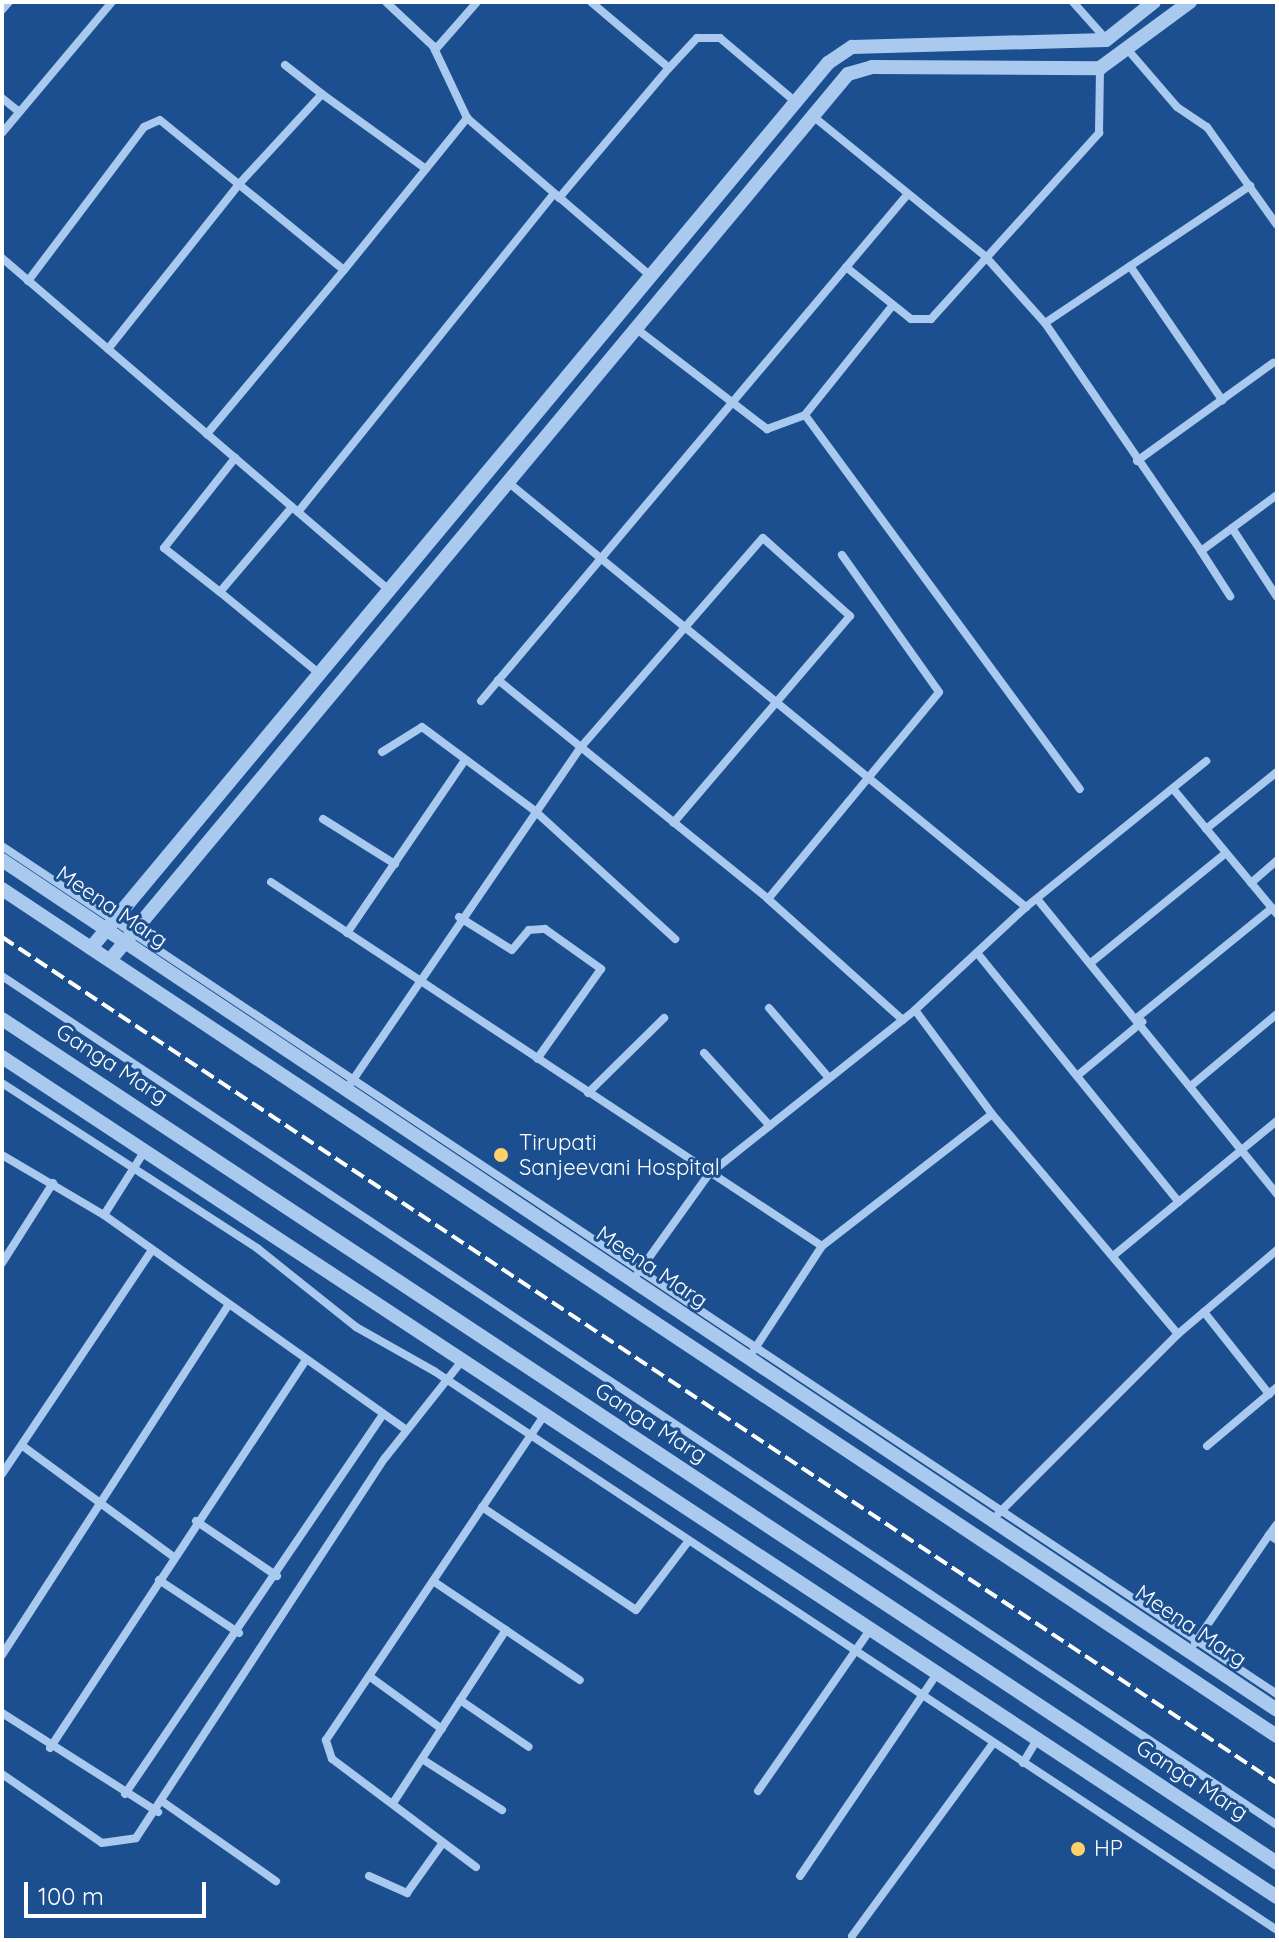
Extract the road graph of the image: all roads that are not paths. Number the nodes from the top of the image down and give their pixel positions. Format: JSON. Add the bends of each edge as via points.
{"nodes":[{"id":1,"x":9,"y":2,"type":"edge"},
{"id":2,"x":112,"y":2,"type":"edge"},
{"id":3,"x":386,"y":2,"type":"edge"},
{"id":4,"x":477,"y":2,"type":"edge"},
{"id":5,"x":591,"y":2,"type":"edge"},
{"id":6,"x":1073,"y":2,"type":"edge"},
{"id":7,"x":1154,"y":2,"type":"edge"},
{"id":8,"x":1190,"y":2,"type":"edge"},
{"id":9,"x":2,"y":10,"type":"edge"},
{"id":10,"x":1106,"y":40,"type":"junction"},
{"id":11,"x":435,"y":50,"type":"junction"},
{"id":12,"x":1128,"y":50,"type":"junction"},
{"id":13,"x":285,"y":65,"type":"dead end"},
{"id":14,"x":669,"y":68,"type":"junction"},
{"id":15,"x":1100,"y":68,"type":"junction"},
{"id":16,"x":322,"y":94,"type":"junction"},
{"id":17,"x":2,"y":98,"type":"edge"},
{"id":18,"x":798,"y":104,"type":"junction"},
{"id":19,"x":19,"y":112,"type":"junction"},
{"id":20,"x":814,"y":117,"type":"junction"},
{"id":21,"x":467,"y":118,"type":"junction"},
{"id":22,"x":2,"y":133,"type":"edge"},
{"id":23,"x":426,"y":169,"type":"junction"},
{"id":24,"x":240,"y":183,"type":"junction"},
{"id":25,"x":1250,"y":186,"type":"junction"},
{"id":26,"x":907,"y":195,"type":"junction"},
{"id":27,"x":556,"y":196,"type":"junction"},
{"id":28,"x":1274,"y":214,"type":"edge"},
{"id":29,"x":1277,"y":225,"type":"edge"},
{"id":30,"x":985,"y":256,"type":"junction"},
{"id":31,"x":2,"y":258,"type":"edge"},
{"id":32,"x":1130,"y":266,"type":"junction"},
{"id":33,"x":846,"y":267,"type":"junction"},
{"id":34,"x":344,"y":270,"type":"junction"},
{"id":35,"x":652,"y":277,"type":"junction"},
{"id":36,"x":28,"y":281,"type":"junction"},
{"id":37,"x":893,"y":305,"type":"junction"},
{"id":38,"x":1045,"y":323,"type":"junction"},
{"id":39,"x":638,"y":330,"type":"junction"},
{"id":40,"x":108,"y":349,"type":"junction"},
{"id":41,"x":1276,"y":364,"type":"edge"},
{"id":42,"x":1222,"y":400,"type":"junction"},
{"id":43,"x":730,"y":404,"type":"junction"},
{"id":44,"x":805,"y":415,"type":"junction"},
{"id":45,"x":207,"y":434,"type":"junction"},
{"id":46,"x":235,"y":458,"type":"junction"},
{"id":47,"x":1137,"y":461,"type":"junction"},
{"id":48,"x":509,"y":483,"type":"junction"},
{"id":49,"x":1277,"y":495,"type":"edge"},
{"id":50,"x":295,"y":510,"type":"junction"},
{"id":51,"x":1232,"y":528,"type":"junction"},
{"id":52,"x":1201,"y":551,"type":"junction"},
{"id":53,"x":842,"y":555,"type":"dead end"},
{"id":54,"x":601,"y":556,"type":"junction"},
{"id":55,"x":390,"y":591,"type":"junction"},
{"id":56,"x":220,"y":592,"type":"junction"},
{"id":57,"x":1230,"y":596,"type":"dead end"},
{"id":58,"x":1277,"y":597,"type":"edge"},
{"id":59,"x":685,"y":626,"type":"junction"},
{"id":60,"x":320,"y":674,"type":"junction"},
{"id":61,"x":498,"y":680,"type":"junction"},
{"id":62,"x":481,"y":701,"type":"dead end"},
{"id":63,"x":779,"y":706,"type":"junction"},
{"id":64,"x":581,"y":747,"type":"junction"},
{"id":65,"x":382,"y":752,"type":"dead end"},
{"id":66,"x":465,"y":760,"type":"junction"},
{"id":67,"x":1206,"y":761,"type":"dead end"},
{"id":68,"x":1277,"y":772,"type":"edge"},
{"id":69,"x":867,"y":779,"type":"junction"},
{"id":70,"x":1080,"y":789,"type":"dead end"},
{"id":71,"x":1174,"y":790,"type":"junction"},
{"id":72,"x":535,"y":811,"type":"junction"},
{"id":73,"x":323,"y":819,"type":"dead end"},
{"id":74,"x":673,"y":823,"type":"junction"},
{"id":75,"x":1206,"y":829,"type":"junction"},
{"id":76,"x":2,"y":846,"type":"edge"},
{"id":77,"x":1226,"y":853,"type":"junction"},
{"id":78,"x":2,"y":860,"type":"edge"},
{"id":79,"x":1277,"y":860,"type":"edge"},
{"id":80,"x":395,"y":864,"type":"junction"},
{"id":81,"x":271,"y":882,"type":"dead end"},
{"id":82,"x":1251,"y":883,"type":"junction"},
{"id":83,"x":2,"y":889,"type":"edge"},
{"id":84,"x":768,"y":899,"type":"junction"},
{"id":85,"x":1038,"y":900,"type":"junction"},
{"id":86,"x":1026,"y":907,"type":"junction"},
{"id":87,"x":1275,"y":911,"type":"edge"},
{"id":88,"x":459,"y":917,"type":"junction"},
{"id":89,"x":109,"y":924,"type":"junction"},
{"id":90,"x":347,"y":933,"type":"junction"},
{"id":91,"x":127,"y":936,"type":"junction"},
{"id":92,"x":675,"y":939,"type":"dead end"},
{"id":93,"x":91,"y":948,"type":"junction"},
{"id":94,"x":978,"y":954,"type":"junction"},
{"id":95,"x":110,"y":960,"type":"junction"},
{"id":96,"x":1093,"y":961,"type":"junction"},
{"id":97,"x":2,"y":976,"type":"edge"},
{"id":98,"x":416,"y":978,"type":"junction"},
{"id":99,"x":769,"y":1008,"type":"dead end"},
{"id":100,"x":915,"y":1010,"type":"junction"},
{"id":101,"x":1277,"y":1014,"type":"edge"},
{"id":102,"x":664,"y":1018,"type":"dead end"},
{"id":103,"x":2,"y":1019,"type":"edge"},
{"id":104,"x":903,"y":1020,"type":"junction"},
{"id":105,"x":1140,"y":1020,"type":"junction"},
{"id":106,"x":704,"y":1053,"type":"dead end"},
{"id":107,"x":2,"y":1057,"type":"edge"},
{"id":108,"x":537,"y":1059,"type":"junction"},
{"id":109,"x":1077,"y":1076,"type":"junction"},
{"id":110,"x":829,"y":1078,"type":"junction"},
{"id":111,"x":2,"y":1083,"type":"edge"},
{"id":112,"x":349,"y":1084,"type":"junction"},
{"id":113,"x":1192,"y":1085,"type":"junction"},
{"id":114,"x":588,"y":1093,"type":"junction"},
{"id":115,"x":333,"y":1109,"type":"junction"},
{"id":116,"x":992,"y":1114,"type":"junction"},
{"id":117,"x":1277,"y":1121,"type":"edge"},
{"id":118,"x":770,"y":1126,"type":"junction"},
{"id":119,"x":1243,"y":1150,"type":"junction"},
{"id":120,"x":144,"y":1152,"type":"junction"},
{"id":121,"x":2,"y":1155,"type":"edge"},
{"id":122,"x":132,"y":1170,"type":"junction"},
{"id":123,"x":709,"y":1174,"type":"junction"},
{"id":124,"x":53,"y":1183,"type":"junction"},
{"id":125,"x":1277,"y":1194,"type":"edge"},
{"id":126,"x":1179,"y":1202,"type":"junction"},
{"id":127,"x":104,"y":1215,"type":"junction"},
{"id":128,"x":822,"y":1246,"type":"junction"},
{"id":129,"x":1277,"y":1250,"type":"edge"},
{"id":130,"x":150,"y":1253,"type":"junction"},
{"id":131,"x":1113,"y":1256,"type":"junction"},
{"id":132,"x":2,"y":1263,"type":"edge"},
{"id":133,"x":636,"y":1275,"type":"junction"},
{"id":134,"x":618,"y":1302,"type":"junction"},
{"id":135,"x":227,"y":1307,"type":"junction"},
{"id":136,"x":1204,"y":1312,"type":"junction"},
{"id":137,"x":1178,"y":1334,"type":"junction"},
{"id":138,"x":752,"y":1353,"type":"junction"},
{"id":139,"x":305,"y":1362,"type":"junction"},
{"id":140,"x":461,"y":1362,"type":"junction"},
{"id":141,"x":445,"y":1380,"type":"junction"},
{"id":142,"x":736,"y":1380,"type":"junction"},
{"id":143,"x":1277,"y":1387,"type":"edge"},
{"id":144,"x":1269,"y":1394,"type":"junction"},
{"id":145,"x":383,"y":1415,"type":"junction"},
{"id":146,"x":543,"y":1417,"type":"junction"},
{"id":147,"x":405,"y":1429,"type":"junction"},
{"id":148,"x":531,"y":1435,"type":"junction"},
{"id":149,"x":1207,"y":1446,"type":"dead end"},
{"id":150,"x":24,"y":1447,"type":"junction"},
{"id":151,"x":2,"y":1474,"type":"edge"},
{"id":152,"x":100,"y":1502,"type":"junction"},
{"id":153,"x":482,"y":1507,"type":"junction"},
{"id":154,"x":997,"y":1515,"type":"junction"},
{"id":155,"x":196,"y":1521,"type":"junction"},
{"id":156,"x":1277,"y":1524,"type":"edge"},
{"id":157,"x":1273,"y":1538,"type":"edge"},
{"id":158,"x":687,"y":1543,"type":"junction"},
{"id":159,"x":174,"y":1557,"type":"junction"},
{"id":160,"x":277,"y":1576,"type":"junction"},
{"id":161,"x":159,"y":1580,"type":"junction"},
{"id":162,"x":433,"y":1581,"type":"junction"},
{"id":163,"x":506,"y":1630,"type":"junction"},
{"id":164,"x":869,"y":1631,"type":"junction"},
{"id":165,"x":239,"y":1633,"type":"junction"},
{"id":166,"x":1193,"y":1645,"type":"junction"},
{"id":167,"x":854,"y":1653,"type":"junction"},
{"id":168,"x":2,"y":1655,"type":"edge"},
{"id":169,"x":936,"y":1675,"type":"junction"},
{"id":170,"x":369,"y":1676,"type":"junction"},
{"id":171,"x":580,"y":1680,"type":"dead end"},
{"id":172,"x":1277,"y":1694,"type":"edge"},
{"id":173,"x":922,"y":1696,"type":"junction"},
{"id":174,"x":460,"y":1700,"type":"junction"},
{"id":175,"x":1277,"y":1710,"type":"edge"},
{"id":176,"x":2,"y":1713,"type":"edge"},
{"id":177,"x":442,"y":1729,"type":"junction"},
{"id":178,"x":1277,"y":1736,"type":"edge"},
{"id":179,"x":1037,"y":1740,"type":"junction"},
{"id":180,"x":993,"y":1743,"type":"junction"},
{"id":181,"x":529,"y":1747,"type":"dead end"},
{"id":182,"x":50,"y":1748,"type":"junction"},
{"id":183,"x":422,"y":1759,"type":"junction"},
{"id":184,"x":1023,"y":1763,"type":"junction"},
{"id":185,"x":2,"y":1774,"type":"edge"},
{"id":186,"x":758,"y":1791,"type":"dead end"},
{"id":187,"x":125,"y":1794,"type":"junction"},
{"id":188,"x":395,"y":1800,"type":"junction"},
{"id":189,"x":163,"y":1802,"type":"junction"},
{"id":190,"x":502,"y":1810,"type":"dead end"},
{"id":191,"x":158,"y":1812,"type":"junction"},
{"id":192,"x":1277,"y":1825,"type":"edge"},
{"id":193,"x":442,"y":1844,"type":"junction"},
{"id":194,"x":1277,"y":1863,"type":"edge"},
{"id":195,"x":476,"y":1867,"type":"dead end"},
{"id":196,"x":369,"y":1876,"type":"dead end"},
{"id":197,"x":800,"y":1876,"type":"dead end"},
{"id":198,"x":276,"y":1881,"type":"dead end"},
{"id":199,"x":1277,"y":1897,"type":"edge"},
{"id":200,"x":1277,"y":1930,"type":"edge"},
{"id":201,"x":852,"y":1936,"type":"dead end"}],
"edges":[{"from":1,"to":9,"type":"street"},
{"from":2,"to":19,"type":"street"},
{"from":3,"to":11,"type":"street"},
{"from":4,"to":11,"type":"street"},
{"from":5,"to":14,"type":"street"},
{"from":6,"to":10,"type":"street"},
{"from":7,"to":10,"type":"street"},
{"from":8,"to":12,"type":"street"},
{"from":10,"to":18,"type":"street","via":[[852,47],[828,63]]},
{"from":11,"to":21,"type":"street"},
{"from":12,"to":15,"type":"street"},
{"from":12,"to":25,"type":"street","via":[[1177,107],[1207,127]]},
{"from":13,"to":16,"type":"street"},
{"from":14,"to":18,"type":"street","via":[[692,42],[712,34]]},
{"from":14,"to":27,"type":"street"},
{"from":15,"to":20,"type":"street","via":[[872,67],[848,74]]},
{"from":15,"to":30,"type":"street","via":[[1099,133]]},
{"from":16,"to":23,"type":"street"},
{"from":16,"to":24,"type":"street"},
{"from":17,"to":19,"type":"street"},
{"from":18,"to":20,"type":"street"},
{"from":18,"to":35,"type":"street"},
{"from":19,"to":22,"type":"street"},
{"from":20,"to":26,"type":"street"},
{"from":20,"to":39,"type":"street"},
{"from":21,"to":23,"type":"street"},
{"from":21,"to":27,"type":"street"},
{"from":23,"to":34,"type":"street"},
{"from":24,"to":34,"type":"street"},
{"from":24,"to":36,"type":"street","via":[[170,122],[151,122]]},
{"from":24,"to":40,"type":"street"},
{"from":25,"to":28,"type":"street"},
{"from":25,"to":32,"type":"street"},
{"from":26,"to":30,"type":"street"},
{"from":26,"to":33,"type":"street"},
{"from":27,"to":35,"type":"street"},
{"from":27,"to":50,"type":"street"},
{"from":28,"to":29,"type":"street"},
{"from":30,"to":37,"type":"street","via":[[931,319],[911,319]]},
{"from":30,"to":38,"type":"street"},
{"from":31,"to":36,"type":"street"},
{"from":32,"to":38,"type":"street"},
{"from":32,"to":42,"type":"street"},
{"from":33,"to":37,"type":"street"},
{"from":33,"to":43,"type":"street"},
{"from":34,"to":45,"type":"street"},
{"from":35,"to":55,"type":"street"},
{"from":36,"to":40,"type":"street"},
{"from":37,"to":44,"type":"street"},
{"from":38,"to":47,"type":"street"},
{"from":39,"to":43,"type":"street"},
{"from":39,"to":48,"type":"street"},
{"from":40,"to":45,"type":"street"},
{"from":41,"to":42,"type":"street"},
{"from":42,"to":47,"type":"street"},
{"from":43,"to":44,"type":"street","via":[[771,430]]},
{"from":43,"to":54,"type":"street"},
{"from":44,"to":70,"type":"street"},
{"from":45,"to":46,"type":"street"},
{"from":46,"to":50,"type":"street"},
{"from":46,"to":56,"type":"street","via":[[164,548]]},
{"from":47,"to":52,"type":"street"},
{"from":48,"to":54,"type":"street"},
{"from":48,"to":91,"type":"street"},
{"from":49,"to":51,"type":"street"},
{"from":50,"to":55,"type":"street"},
{"from":50,"to":56,"type":"street"},
{"from":51,"to":52,"type":"street"},
{"from":51,"to":58,"type":"street"},
{"from":52,"to":57,"type":"street"},
{"from":53,"to":69,"type":"street","via":[[939,692]]},
{"from":54,"to":59,"type":"street"},
{"from":54,"to":61,"type":"street"},
{"from":55,"to":60,"type":"street"},
{"from":56,"to":60,"type":"street"},
{"from":59,"to":63,"type":"street"},
{"from":59,"to":63,"type":"street","via":[[756,541],[769,540],[850,616]]},
{"from":59,"to":64,"type":"street"},
{"from":60,"to":89,"type":"street"},
{"from":61,"to":62,"type":"street"},
{"from":61,"to":64,"type":"street"},
{"from":63,"to":69,"type":"street"},
{"from":63,"to":74,"type":"street"},
{"from":64,"to":72,"type":"street"},
{"from":64,"to":74,"type":"street"},
{"from":65,"to":66,"type":"street","via":[[415,725]]},
{"from":66,"to":72,"type":"street"},
{"from":66,"to":80,"type":"street"},
{"from":67,"to":71,"type":"street"},
{"from":68,"to":75,"type":"street"},
{"from":69,"to":84,"type":"street"},
{"from":69,"to":86,"type":"street"},
{"from":71,"to":75,"type":"street"},
{"from":71,"to":85,"type":"street"},
{"from":72,"to":88,"type":"street"},
{"from":72,"to":92,"type":"street"},
{"from":73,"to":80,"type":"street"},
{"from":74,"to":84,"type":"street"},
{"from":75,"to":77,"type":"street"},
{"from":76,"to":89,"type":"street"},
{"from":77,"to":82,"type":"street"},
{"from":77,"to":96,"type":"street"},
{"from":78,"to":89,"type":"street","name":"Meena Marg"},
{"from":79,"to":82,"type":"street"},
{"from":80,"to":90,"type":"street"},
{"from":81,"to":90,"type":"street"},
{"from":82,"to":87,"type":"street"},
{"from":83,"to":93,"type":"street","name":"Meena Marg"},
{"from":84,"to":104,"type":"street"},
{"from":85,"to":86,"type":"street"},
{"from":85,"to":96,"type":"street"},
{"from":86,"to":94,"type":"street"},
{"from":87,"to":105,"type":"street"},
{"from":88,"to":98,"type":"street"},
{"from":88,"to":108,"type":"street","via":[[512,950],[529,930],[545,929],[601,969]]},
{"from":89,"to":91,"type":"street","name":"Meena Marg"},
{"from":89,"to":93,"type":"street"},
{"from":90,"to":98,"type":"street"},
{"from":91,"to":95,"type":"street"},
{"from":91,"to":112,"type":"street","name":"Meena Marg"},
{"from":93,"to":95,"type":"street","name":"Meena Marg"},
{"from":94,"to":100,"type":"street"},
{"from":94,"to":109,"type":"street"},
{"from":95,"to":115,"type":"street","name":"Meena Marg"},
{"from":96,"to":105,"type":"street"},
{"from":97,"to":192,"type":"street"},
{"from":98,"to":108,"type":"street"},
{"from":98,"to":112,"type":"street"},
{"from":99,"to":110,"type":"street"},
{"from":100,"to":104,"type":"street"},
{"from":100,"to":116,"type":"street"},
{"from":101,"to":113,"type":"street"},
{"from":102,"to":114,"type":"street"},
{"from":103,"to":194,"type":"street","name":"Ganga Marg"},
{"from":104,"to":110,"type":"street"},
{"from":105,"to":109,"type":"street"},
{"from":105,"to":113,"type":"street"},
{"from":106,"to":118,"type":"street"},
{"from":107,"to":120,"type":"street"},
{"from":108,"to":114,"type":"street"},
{"from":109,"to":126,"type":"street"},
{"from":110,"to":118,"type":"street"},
{"from":111,"to":122,"type":"street"},
{"from":112,"to":115,"type":"street"},
{"from":112,"to":133,"type":"street","name":"Meena Marg"},
{"from":113,"to":119,"type":"street"},
{"from":114,"to":123,"type":"street"},
{"from":115,"to":134,"type":"street","name":"Meena Marg"},
{"from":116,"to":128,"type":"street"},
{"from":116,"to":131,"type":"street"},
{"from":117,"to":119,"type":"street"},
{"from":118,"to":123,"type":"street"},
{"from":119,"to":125,"type":"street"},
{"from":119,"to":126,"type":"street"},
{"from":120,"to":122,"type":"street"},
{"from":120,"to":140,"type":"street"},
{"from":121,"to":124,"type":"street"},
{"from":122,"to":127,"type":"street"},
{"from":122,"to":141,"type":"street"},
{"from":123,"to":128,"type":"street"},
{"from":123,"to":133,"type":"street"},
{"from":124,"to":127,"type":"street"},
{"from":124,"to":132,"type":"street"},
{"from":126,"to":131,"type":"street"},
{"from":127,"to":130,"type":"street"},
{"from":128,"to":138,"type":"street"},
{"from":129,"to":136,"type":"street"},
{"from":130,"to":135,"type":"street"},
{"from":130,"to":150,"type":"street"},
{"from":131,"to":137,"type":"street"},
{"from":133,"to":134,"type":"street"},
{"from":133,"to":138,"type":"street","name":"Meena Marg"},
{"from":134,"to":142,"type":"street","name":"Meena Marg"},
{"from":135,"to":139,"type":"street"},
{"from":135,"to":152,"type":"street"},
{"from":136,"to":137,"type":"street"},
{"from":136,"to":144,"type":"street"},
{"from":137,"to":154,"type":"street"},
{"from":138,"to":142,"type":"street"},
{"from":138,"to":154,"type":"street","name":"Meena Marg"},
{"from":139,"to":145,"type":"street"},
{"from":139,"to":155,"type":"street"},
{"from":140,"to":141,"type":"street"},
{"from":140,"to":146,"type":"street"},
{"from":141,"to":147,"type":"street"},
{"from":141,"to":148,"type":"street"},
{"from":142,"to":178,"type":"street","name":"Meena Marg"},
{"from":143,"to":144,"type":"street"},
{"from":144,"to":149,"type":"street"},
{"from":145,"to":147,"type":"street"},
{"from":145,"to":160,"type":"street"},
{"from":146,"to":148,"type":"street"},
{"from":146,"to":164,"type":"street"},
{"from":147,"to":189,"type":"street"},
{"from":148,"to":153,"type":"street"},
{"from":148,"to":158,"type":"street"},
{"from":150,"to":151,"type":"street"},
{"from":150,"to":152,"type":"street"},
{"from":152,"to":159,"type":"street"},
{"from":152,"to":168,"type":"street"},
{"from":153,"to":158,"type":"street","via":[[636,1610]]},
{"from":153,"to":162,"type":"street"},
{"from":154,"to":166,"type":"street","name":"Meena Marg"},
{"from":155,"to":159,"type":"street"},
{"from":155,"to":160,"type":"street"},
{"from":156,"to":157,"type":"street"},
{"from":157,"to":166,"type":"street"},
{"from":158,"to":167,"type":"street"},
{"from":159,"to":161,"type":"street"},
{"from":160,"to":165,"type":"street"},
{"from":161,"to":165,"type":"street"},
{"from":161,"to":182,"type":"street"},
{"from":162,"to":163,"type":"street"},
{"from":162,"to":170,"type":"street"},
{"from":163,"to":171,"type":"street"},
{"from":163,"to":174,"type":"street"},
{"from":164,"to":167,"type":"street"},
{"from":164,"to":169,"type":"street"},
{"from":165,"to":187,"type":"street"},
{"from":166,"to":172,"type":"street"},
{"from":166,"to":175,"type":"street","name":"Meena Marg"},
{"from":167,"to":173,"type":"street"},
{"from":167,"to":186,"type":"street"},
{"from":169,"to":173,"type":"street"},
{"from":169,"to":179,"type":"street"},
{"from":170,"to":177,"type":"street"},
{"from":170,"to":188,"type":"street","via":[[325,1747]]},
{"from":173,"to":180,"type":"street"},
{"from":173,"to":197,"type":"street"},
{"from":174,"to":177,"type":"street"},
{"from":174,"to":181,"type":"street"},
{"from":176,"to":182,"type":"street"},
{"from":177,"to":183,"type":"street"},
{"from":179,"to":184,"type":"street"},
{"from":179,"to":199,"type":"street"},
{"from":180,"to":184,"type":"street"},
{"from":180,"to":201,"type":"street"},
{"from":182,"to":187,"type":"street"},
{"from":183,"to":188,"type":"street"},
{"from":183,"to":190,"type":"street"},
{"from":184,"to":200,"type":"street"},
{"from":185,"to":191,"type":"street","via":[[102,1843],[136,1838]]},
{"from":187,"to":191,"type":"street"},
{"from":188,"to":193,"type":"street","via":[[394,1810]]},
{"from":189,"to":191,"type":"street"},
{"from":189,"to":198,"type":"street"},
{"from":193,"to":195,"type":"street"},
{"from":193,"to":196,"type":"street","via":[[407,1893]]}]}
